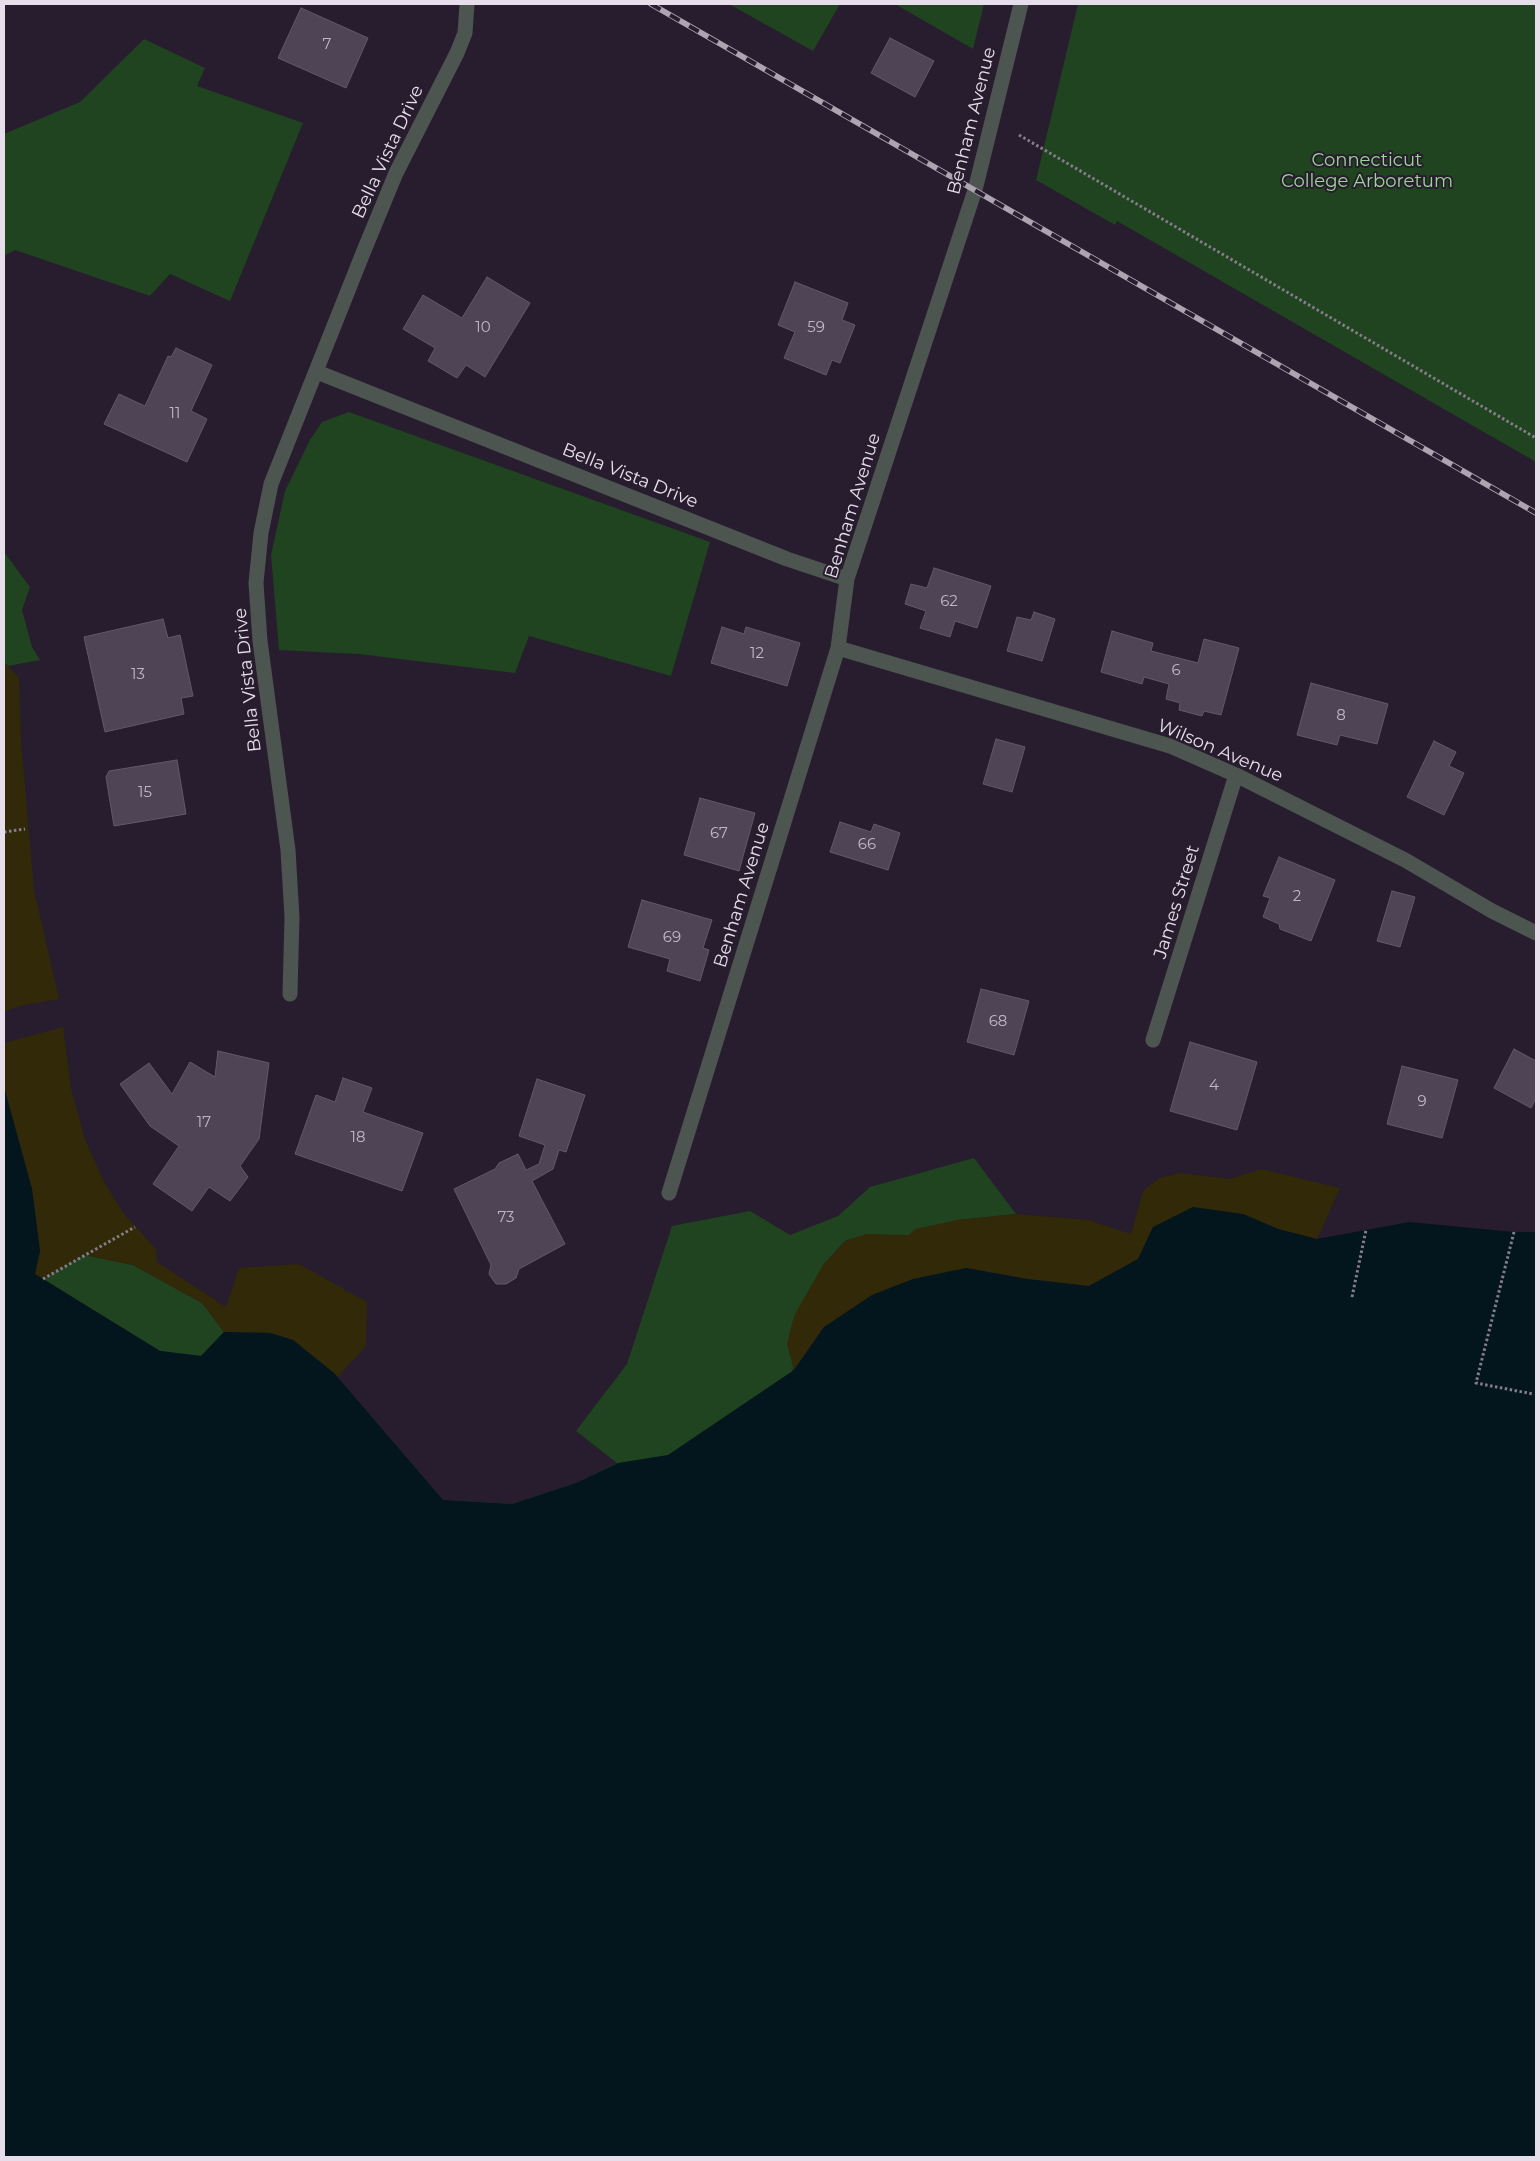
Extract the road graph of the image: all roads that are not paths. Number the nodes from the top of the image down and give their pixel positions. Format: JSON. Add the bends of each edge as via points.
{"nodes":[{"id":1,"x":467,"y":4,"type":"edge"},
{"id":2,"x":1021,"y":4,"type":"edge"},
{"id":3,"x":317,"y":372,"type":"junction"},
{"id":4,"x":847,"y":579,"type":"junction"},
{"id":5,"x":838,"y":648,"type":"junction"},
{"id":6,"x":1236,"y":775,"type":"junction"},
{"id":7,"x":1536,"y":933,"type":"edge"},
{"id":8,"x":290,"y":994,"type":"dead end"},
{"id":9,"x":1153,"y":1040,"type":"dead end"},
{"id":10,"x":669,"y":1193,"type":"dead end"}],
"edges":[{"from":1,"to":3,"type":"street","name":"Bella Vista Drive","via":[[465,33],[457,54],[396,172]]},
{"from":2,"to":4,"type":"street","name":"Benham Avenue","via":[[975,190]]},
{"from":3,"to":4,"type":"street","name":"Bella Vista Drive"},
{"from":3,"to":8,"type":"street","name":"Bella Vista Drive","via":[[271,484],[261,533],[256,583],[260,641],[288,850],[292,917]]},
{"from":4,"to":5,"type":"street","name":"Benham Avenue"},
{"from":5,"to":6,"type":"street","name":"Wilson Avenue","via":[[1170,746]]},
{"from":5,"to":10,"type":"street","name":"Benham Avenue"},
{"from":6,"to":7,"type":"street","name":"Wilson Avenue","via":[[1405,860],[1492,912]]},
{"from":6,"to":9,"type":"street","name":"James Street"}]}
